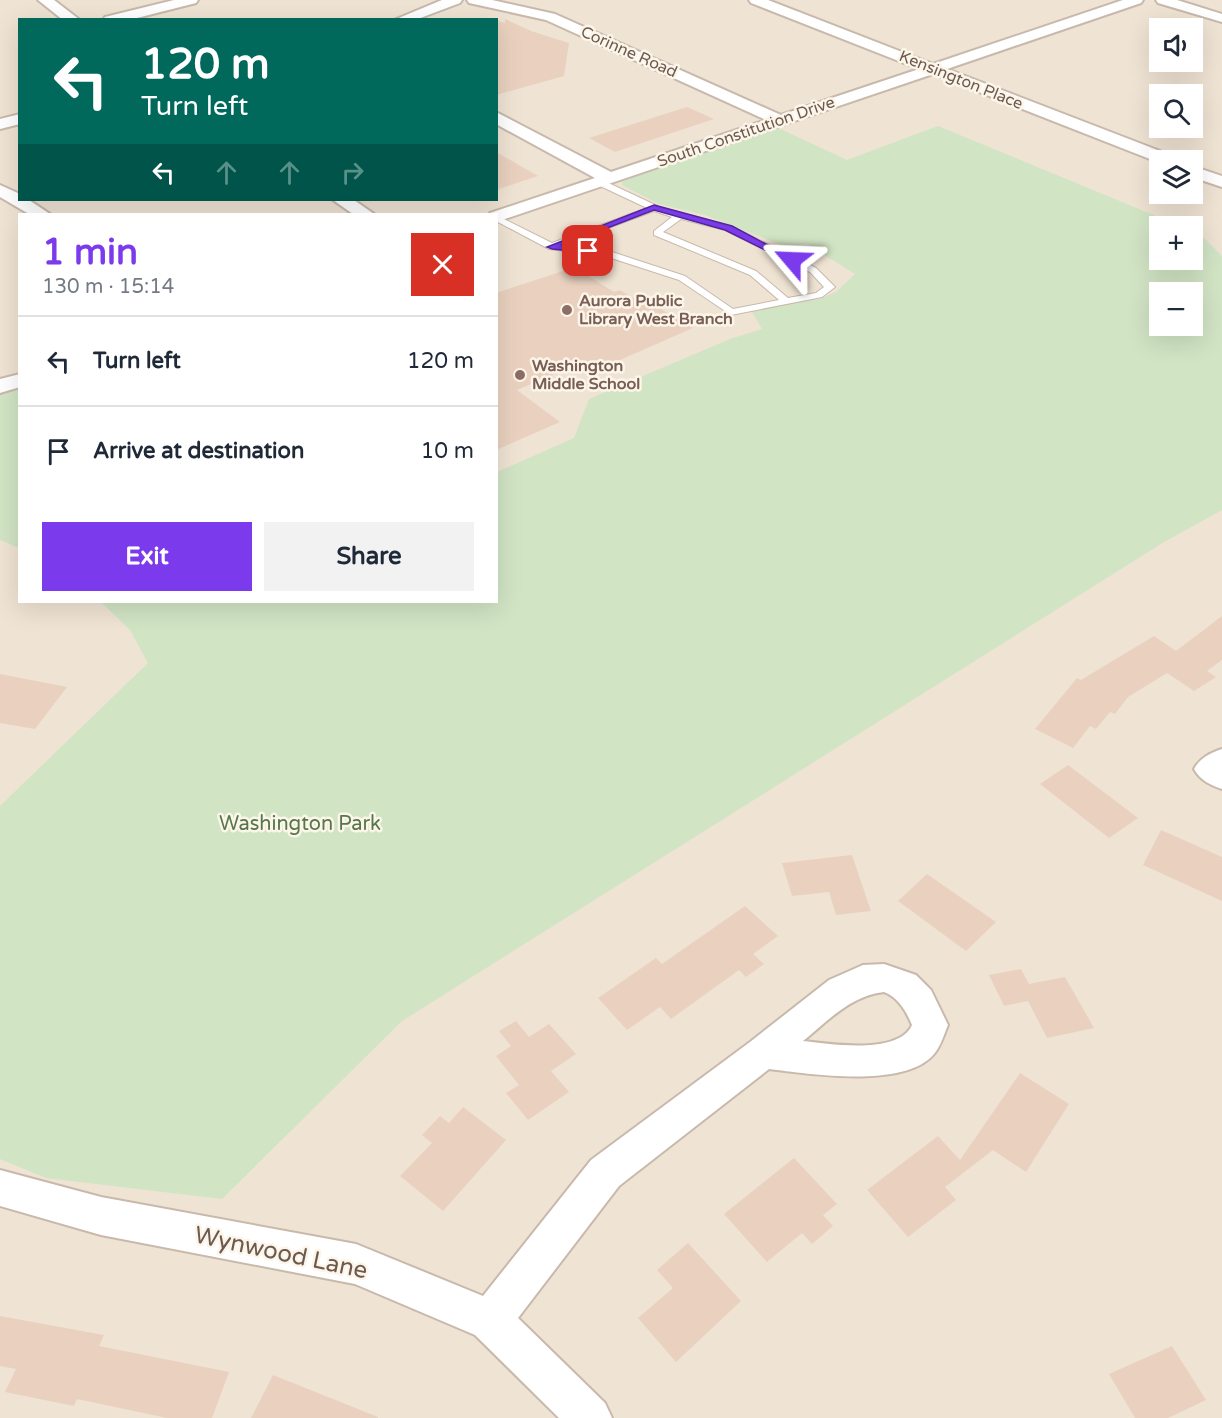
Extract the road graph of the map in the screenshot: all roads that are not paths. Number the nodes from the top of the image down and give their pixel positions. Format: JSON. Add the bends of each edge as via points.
{"nodes":[{"id":1,"x":45,"y":0,"type":"edge"},
{"id":2,"x":191,"y":0,"type":"edge"},
{"id":3,"x":455,"y":0,"type":"edge"},
{"id":4,"x":474,"y":0,"type":"edge"},
{"id":5,"x":756,"y":0,"type":"edge"},
{"id":6,"x":1136,"y":0,"type":"edge"},
{"id":7,"x":1163,"y":0,"type":"edge"},
{"id":8,"x":71,"y":18,"type":"edge"},
{"id":9,"x":118,"y":18,"type":"edge"},
{"id":10,"x":406,"y":18,"type":"edge"},
{"id":11,"x":1222,"y":18,"type":"edge"},
{"id":12,"x":932,"y":69,"type":"junction"},
{"id":13,"x":498,"y":118,"type":"edge"},
{"id":14,"x":18,"y":120,"type":"edge"},
{"id":15,"x":779,"y":120,"type":"junction"},
{"id":16,"x":0,"y":124,"type":"edge"},
{"id":17,"x":1149,"y":153,"type":"edge"},
{"id":18,"x":1203,"y":175,"type":"edge"},
{"id":19,"x":604,"y":180,"type":"junction"},
{"id":20,"x":1222,"y":182,"type":"edge"},
{"id":21,"x":0,"y":190,"type":"edge"},
{"id":22,"x":18,"y":198,"type":"edge"},
{"id":23,"x":22,"y":201,"type":"edge"},
{"id":24,"x":344,"y":201,"type":"edge"},
{"id":25,"x":654,"y":208,"type":"junction"},
{"id":26,"x":40,"y":213,"type":"edge"},
{"id":27,"x":363,"y":213,"type":"edge"},
{"id":28,"x":498,"y":216,"type":"edge"},
{"id":29,"x":679,"y":216,"type":"junction"},
{"id":30,"x":498,"y":218,"type":"edge"},
{"id":31,"x":552,"y":247,"type":"junction"},
{"id":32,"x":786,"y":301,"type":"junction"},
{"id":33,"x":18,"y":381,"type":"edge"},
{"id":34,"x":0,"y":386,"type":"edge"},
{"id":35,"x":763,"y":1053,"type":"dead end"},
{"id":36,"x":0,"y":1188,"type":"edge"},
{"id":37,"x":490,"y":1320,"type":"junction"},
{"id":38,"x":590,"y":1418,"type":"edge"}],
"edges":[{"from":1,"to":8,"type":"street"},
{"from":2,"to":9,"type":"street"},
{"from":3,"to":10,"type":"street"},
{"from":4,"to":15,"type":"street","name":"Corinne Road","via":[[550,17]]},
{"from":5,"to":12,"type":"street","name":"Kensington Place"},
{"from":6,"to":12,"type":"street","name":"South Constitution Drive"},
{"from":7,"to":11,"type":"street"},
{"from":12,"to":15,"type":"street","name":"South Constitution Drive"},
{"from":12,"to":17,"type":"street","name":"Kensington Place"},
{"from":13,"to":19,"type":"street"},
{"from":14,"to":16,"type":"street"},
{"from":15,"to":19,"type":"street","name":"South Constitution Drive"},
{"from":18,"to":20,"type":"street"},
{"from":19,"to":25,"type":"lane"},
{"from":19,"to":28,"type":"street","name":"South Constitution Drive"},
{"from":21,"to":22,"type":"street"},
{"from":23,"to":26,"type":"street"},
{"from":24,"to":27,"type":"street"},
{"from":25,"to":29,"type":"lane"},
{"from":25,"to":31,"type":"lane"},
{"from":29,"to":32,"type":"lane","via":[[657,234],[753,273]]},
{"from":29,"to":32,"type":"lane","via":[[728,228],[813,270],[830,287],[819,295]]},
{"from":30,"to":31,"type":"lane"},
{"from":31,"to":32,"type":"lane","via":[[606,253],[682,278],[731,312]]},
{"from":33,"to":34,"type":"street"},
{"from":35,"to":37,"type":"street","via":[[604,1173]]},
{"from":36,"to":37,"type":"street","name":"Wynwood Lane","via":[[101,1216],[356,1264]]},
{"from":37,"to":38,"type":"street","name":"Wynwood Lane"}]}
